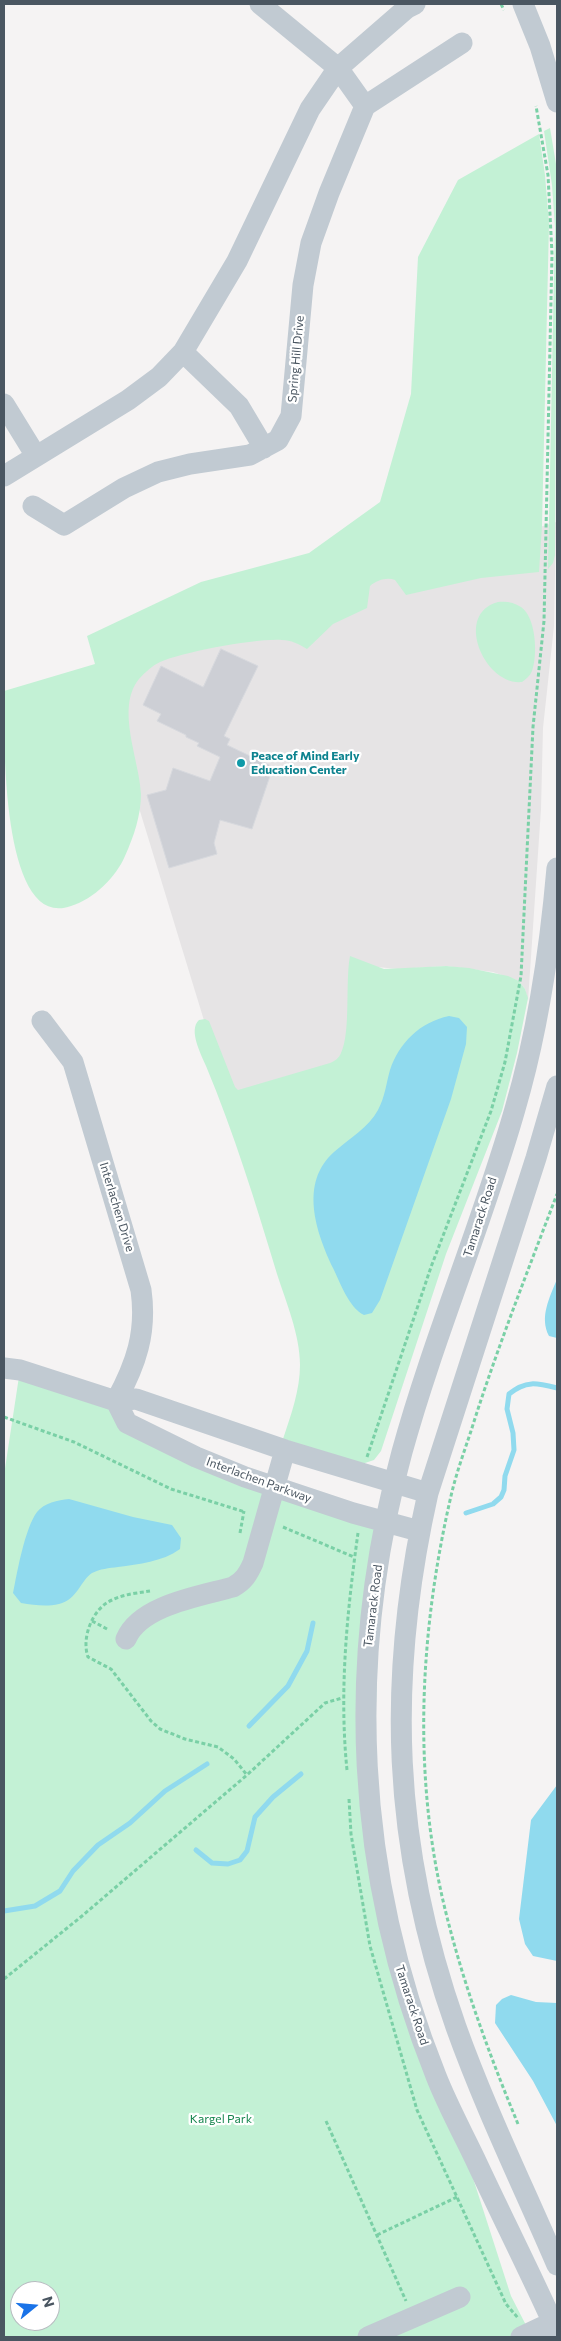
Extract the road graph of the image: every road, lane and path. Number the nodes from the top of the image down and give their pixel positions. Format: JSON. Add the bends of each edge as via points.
{"nodes":[{"id":1,"x":260,"y":4,"type":"edge"},
{"id":2,"x":415,"y":4,"type":"edge"},
{"id":3,"x":501,"y":4,"type":"edge"},
{"id":4,"x":515,"y":10,"type":"edge"},
{"id":5,"x":462,"y":43,"type":"dead end"},
{"id":6,"x":338,"y":68,"type":"junction"},
{"id":7,"x":535,"y":100,"type":"dead end"},
{"id":8,"x":557,"y":102,"type":"edge"},
{"id":9,"x":365,"y":106,"type":"junction"},
{"id":10,"x":182,"y":352,"type":"junction"},
{"id":11,"x":4,"y":404,"type":"edge"},
{"id":12,"x":264,"y":448,"type":"junction"},
{"id":13,"x":36,"y":456,"type":"junction"},
{"id":14,"x":4,"y":476,"type":"edge"},
{"id":15,"x":33,"y":506,"type":"dead end"},
{"id":16,"x":557,"y":868,"type":"edge"},
{"id":17,"x":552,"y":953,"type":"edge"},
{"id":18,"x":42,"y":1021,"type":"dead end"},
{"id":19,"x":557,"y":1086,"type":"edge"},
{"id":20,"x":557,"y":1194,"type":"edge"},
{"id":21,"x":4,"y":1368,"type":"edge"},
{"id":22,"x":116,"y":1402,"type":"junction"},
{"id":23,"x":4,"y":1417,"type":"edge"},
{"id":24,"x":285,"y":1450,"type":"junction"},
{"id":25,"x":366,"y":1463,"type":"dead end"},
{"id":26,"x":395,"y":1483,"type":"junction"},
{"id":27,"x":273,"y":1486,"type":"junction"},
{"id":28,"x":428,"y":1493,"type":"junction"},
{"id":29,"x":244,"y":1511,"type":"junction"},
{"id":30,"x":264,"y":1520,"type":"junction"},
{"id":31,"x":385,"y":1521,"type":"junction"},
{"id":32,"x":419,"y":1532,"type":"junction"},
{"id":33,"x":239,"y":1539,"type":"dead end"},
{"id":34,"x":354,"y":1557,"type":"dead end"},
{"id":35,"x":154,"y":1590,"type":"dead end"},
{"id":36,"x":126,"y":1639,"type":"dead end"},
{"id":37,"x":342,"y":1698,"type":"dead end"},
{"id":38,"x":247,"y":1775,"type":"junction"},
{"id":39,"x":4,"y":1979,"type":"edge"},
{"id":40,"x":326,"y":2121,"type":"dead end"},
{"id":41,"x":520,"y":2131,"type":"dead end"},
{"id":42,"x":457,"y":2197,"type":"dead end"},
{"id":43,"x":377,"y":2235,"type":"junction"},
{"id":44,"x":557,"y":2264,"type":"edge"},
{"id":45,"x":460,"y":2297,"type":"dead end"},
{"id":46,"x":414,"y":2317,"type":"junction"},
{"id":47,"x":556,"y":2325,"type":"edge"},
{"id":48,"x":368,"y":2337,"type":"edge"},
{"id":49,"x":521,"y":2337,"type":"edge"}],
"edges":[{"from":1,"to":6,"type":"street"},
{"from":2,"to":6,"type":"street"},
{"from":3,"to":4,"type":"path"},
{"from":4,"to":8,"type":"street","via":[[540,46]]},
{"from":5,"to":9,"type":"street"},
{"from":6,"to":9,"type":"street"},
{"from":6,"to":10,"type":"street","via":[[310,109],[237,262]]},
{"from":7,"to":25,"type":"path","via":[[548,175],[552,254],[544,621],[533,726],[519,987],[491,1111],[440,1242]]},
{"from":9,"to":12,"type":"street","name":"Spring Hill Drive","via":[[311,242],[303,285],[291,416],[278,440]]},
{"from":10,"to":12,"type":"street","via":[[239,406]]},
{"from":10,"to":13,"type":"street","via":[[159,377],[136,394]]},
{"from":11,"to":13,"type":"street"},
{"from":12,"to":15,"type":"street","name":"Spring Hill Drive","via":[[250,455],[158,472],[124,488],[64,525]]},
{"from":13,"to":14,"type":"street"},
{"from":16,"to":17,"type":"street","name":"Tamarack Road"},
{"from":17,"to":26,"type":"street","name":"Tamarack Road","via":[[515,1110],[413,1417]]},
{"from":18,"to":22,"type":"street","name":"Interlachen Drive","via":[[73,1062],[141,1290],[144,1310],[142,1336],[132,1371]]},
{"from":19,"to":28,"type":"street"},
{"from":20,"to":41,"type":"path","via":[[486,1382],[451,1494],[431,1603],[424,1679],[427,1791],[444,1906],[476,2017]]},
{"from":21,"to":22,"type":"street","via":[[20,1370]]},
{"from":22,"to":24,"type":"street","via":[[136,1399]]},
{"from":22,"to":27,"type":"street","name":"Interlachen Parkway","via":[[127,1422],[196,1457]]},
{"from":23,"to":29,"type":"path","via":[[74,1442],[171,1489]]},
{"from":24,"to":26,"type":"street"},
{"from":24,"to":27,"type":"street"},
{"from":26,"to":28,"type":"street"},
{"from":26,"to":31,"type":"street","name":"Tamarack Road"},
{"from":27,"to":30,"type":"street"},
{"from":27,"to":31,"type":"street","name":"Interlachen Parkway"},
{"from":28,"to":32,"type":"street"},
{"from":29,"to":30,"type":"path"},
{"from":29,"to":33,"type":"path"},
{"from":30,"to":34,"type":"path"},
{"from":30,"to":36,"type":"street","via":[[253,1563],[241,1582],[156,1610],[135,1626]]},
{"from":31,"to":32,"type":"street","name":"Interlachen Parkway"},
{"from":31,"to":47,"type":"street","name":"Tamarack Road","via":[[372,1598],[366,1690],[366,1752],[372,1836],[385,1911],[436,2077]]},
{"from":32,"to":44,"type":"street","via":[[407,1604],[401,1685],[403,1795],[414,1874],[430,1943],[456,2028]]},
{"from":35,"to":38,"type":"path","via":[[120,1597],[101,1608],[87,1636],[88,1657],[111,1669],[151,1722],[160,1729],[218,1747]]},
{"from":37,"to":38,"type":"path","via":[[324,1703]]},
{"from":38,"to":39,"type":"path"},
{"from":40,"to":43,"type":"path"},
{"from":42,"to":43,"type":"path"},
{"from":43,"to":46,"type":"path"},
{"from":45,"to":46,"type":"street"},
{"from":46,"to":48,"type":"street"},
{"from":47,"to":49,"type":"street"}]}
